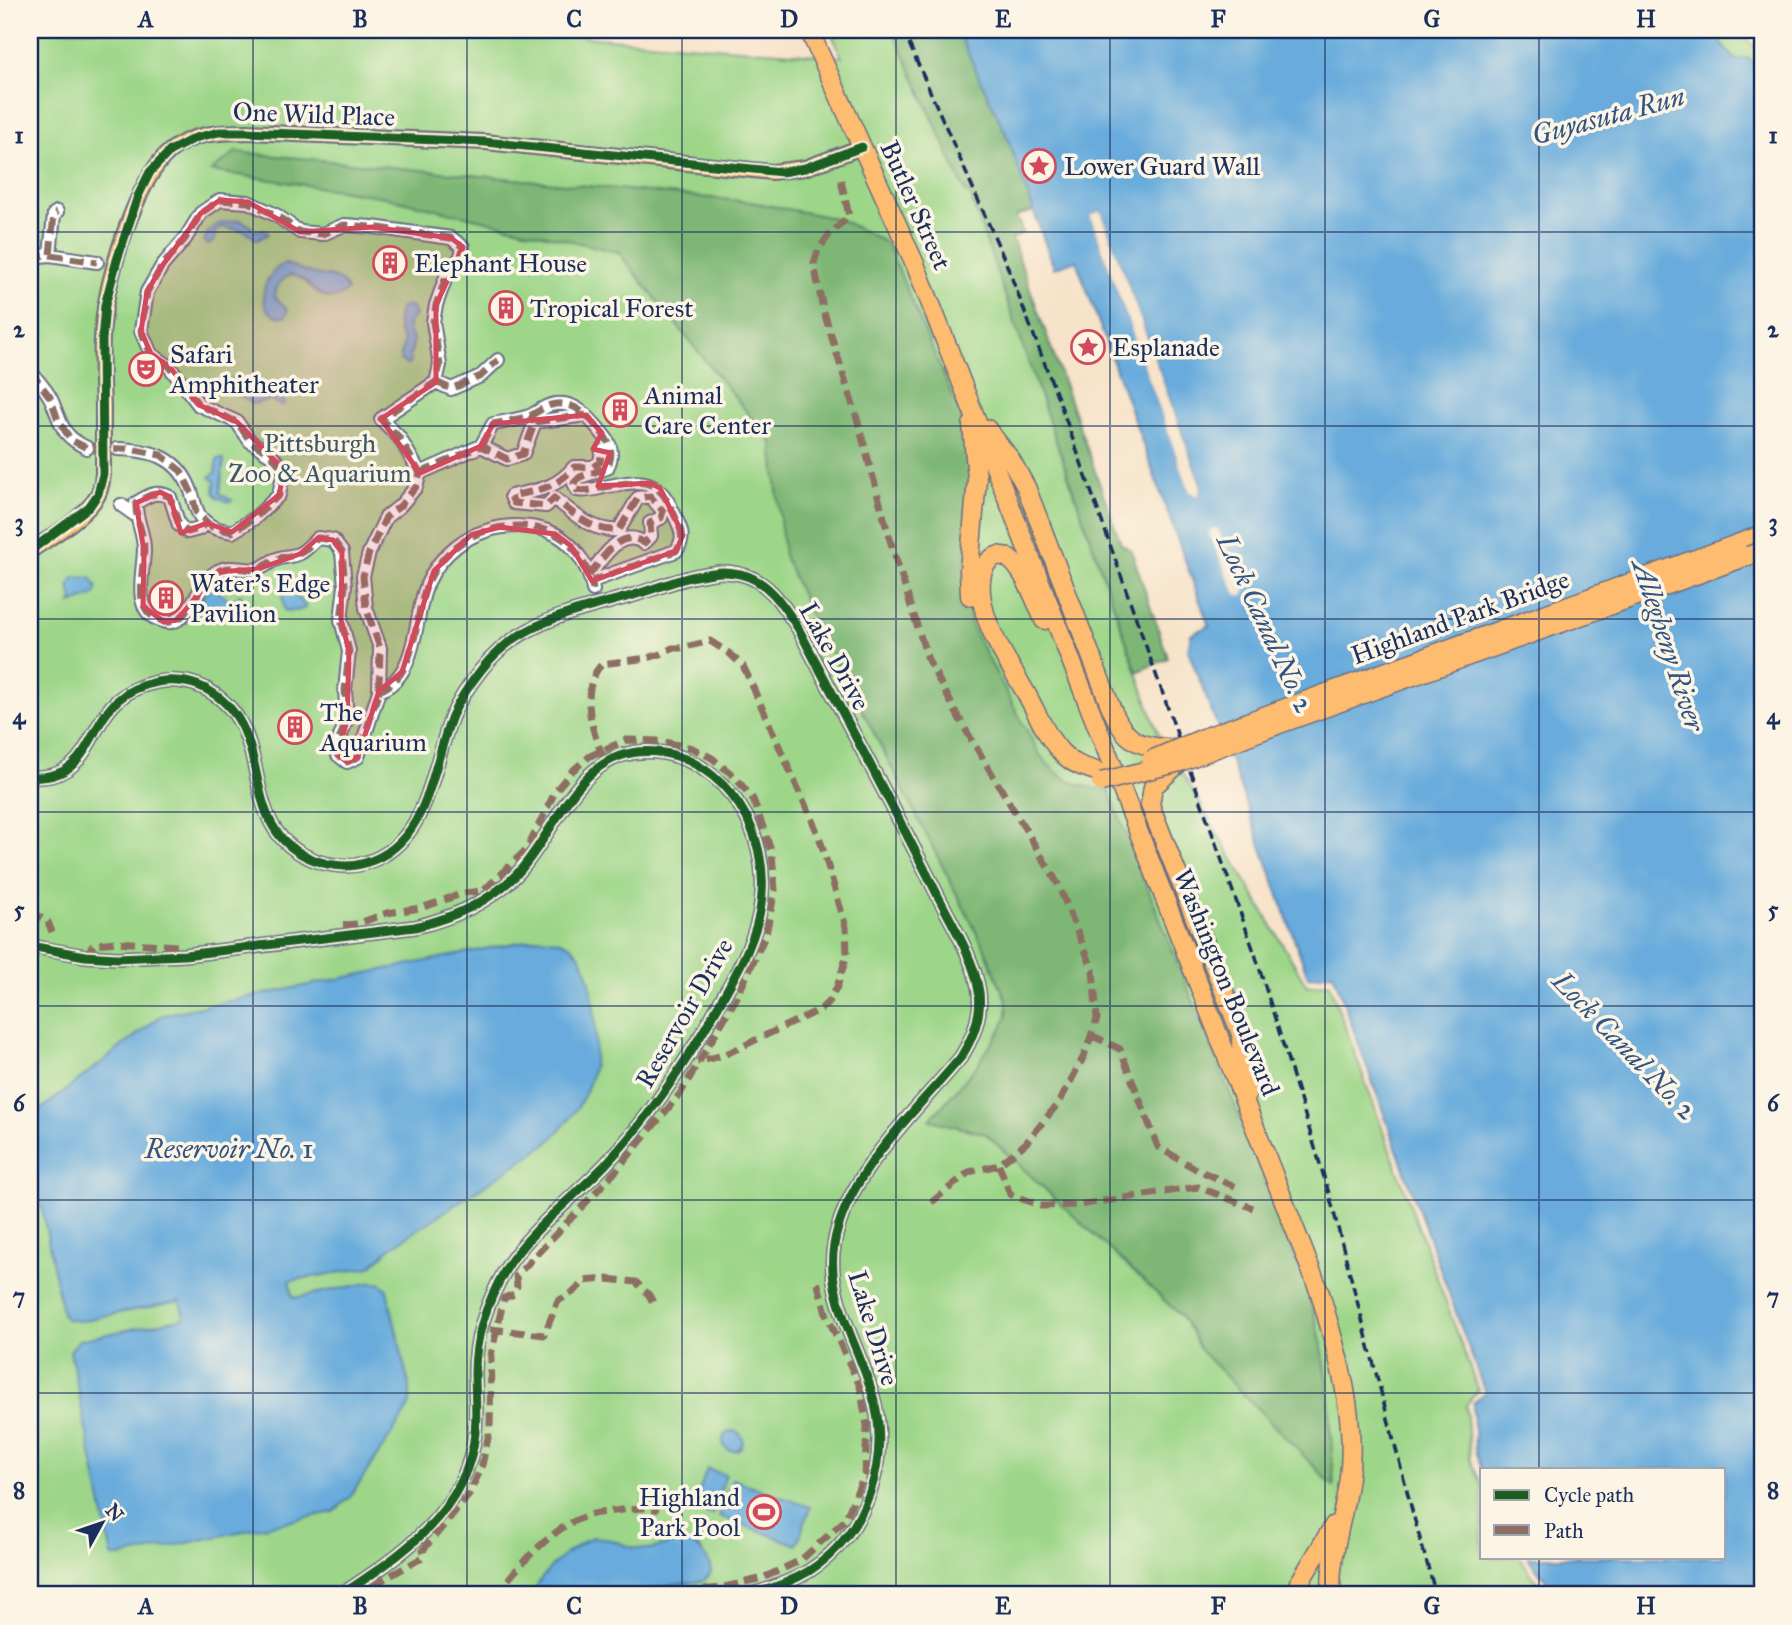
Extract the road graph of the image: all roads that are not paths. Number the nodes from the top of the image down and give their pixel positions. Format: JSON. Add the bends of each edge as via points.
{"nodes":[{"id":1,"x":809,"y":30,"type":"edge"},
{"id":2,"x":862,"y":147,"type":"junction"},
{"id":3,"x":57,"y":212,"type":"dead end"},
{"id":4,"x":50,"y":255,"type":"junction"},
{"id":5,"x":30,"y":257,"type":"edge"},
{"id":6,"x":97,"y":262,"type":"dead end"},
{"id":7,"x":498,"y":360,"type":"dead end"},
{"id":8,"x":30,"y":372,"type":"edge"},
{"id":9,"x":436,"y":382,"type":"junction"},
{"id":10,"x":970,"y":404,"type":"junction"},
{"id":11,"x":531,"y":419,"type":"junction"},
{"id":12,"x":481,"y":446,"type":"junction"},
{"id":13,"x":88,"y":448,"type":"dead end"},
{"id":14,"x":117,"y":449,"type":"dead end"},
{"id":15,"x":606,"y":452,"type":"junction"},
{"id":16,"x":420,"y":473,"type":"junction"},
{"id":17,"x":121,"y":505,"type":"dead end"},
{"id":18,"x":135,"y":514,"type":"junction"},
{"id":19,"x":207,"y":523,"type":"junction"},
{"id":20,"x":1762,"y":535,"type":"edge"},
{"id":21,"x":644,"y":543,"type":"junction"},
{"id":22,"x":30,"y":551,"type":"edge"},
{"id":23,"x":1762,"y":551,"type":"edge"},
{"id":24,"x":649,"y":561,"type":"junction"},
{"id":25,"x":592,"y":582,"type":"junction"},
{"id":26,"x":379,"y":691,"type":"junction"},
{"id":27,"x":1178,"y":755,"type":"junction"},
{"id":28,"x":1104,"y":776,"type":"junction"},
{"id":29,"x":30,"y":777,"type":"edge"},
{"id":30,"x":30,"y":946,"type":"edge"},
{"id":31,"x":1251,"y":1117,"type":"junction"},
{"id":32,"x":1343,"y":1510,"type":"junction"},
{"id":33,"x":341,"y":1595,"type":"edge"},
{"id":34,"x":750,"y":1595,"type":"edge"},
{"id":35,"x":1292,"y":1595,"type":"edge"},
{"id":36,"x":1331,"y":1595,"type":"edge"}],
"edges":[{"from":1,"to":2,"type":"highway","name":"Butler Street"},
{"from":2,"to":10,"type":"highway","name":"Butler Street","via":[[915,264]]},
{"from":2,"to":22,"type":"main road","name":"One Wild Place","bridge":true,"via":[[782,172],[485,142],[246,131],[195,138],[170,151],[150,172],[130,218],[105,305],[101,486],[95,501]]},
{"from":3,"to":4,"type":"street"},
{"from":4,"to":5,"type":"street"},
{"from":4,"to":6,"type":"street"},
{"from":7,"to":9,"type":"street","via":[[481,376],[450,389]]},
{"from":8,"to":13,"type":"street","via":[[50,397],[71,440]]},
{"from":9,"to":16,"type":"street","via":[[381,419],[399,437]]},
{"from":9,"to":19,"type":"street","via":[[440,365],[433,322],[436,305],[463,247],[451,238],[372,227],[344,225],[323,233],[300,232],[247,202],[220,200],[201,213],[162,266],[147,292],[141,331],[151,354],[169,366],[199,405],[237,422],[250,441],[284,470],[279,495],[255,518],[232,532]]},
{"from":10,"to":27,"type":"highway","via":[[1027,487],[1119,724],[1135,742]]},
{"from":10,"to":28,"type":"highway","name":"Washington Boulevard"},
{"from":10,"to":28,"type":"highway","via":[[977,479],[969,580],[977,621],[1048,753],[1076,776]]},
{"from":11,"to":12,"type":"street","via":[[493,424]]},
{"from":11,"to":12,"type":"street","via":[[523,454],[507,459]]},
{"from":11,"to":15,"type":"street","via":[[551,405],[578,408],[610,442]]},
{"from":12,"to":16,"type":"street"},
{"from":14,"to":19,"type":"street","via":[[161,455],[181,471],[196,512]]},
{"from":15,"to":21,"type":"street","via":[[593,467],[573,467],[551,486],[511,496],[514,503],[546,506],[554,498],[605,531],[619,530],[638,498],[650,496],[663,511],[662,517],[650,523],[651,536]]},
{"from":15,"to":24,"type":"street","via":[[607,468],[580,477],[575,483],[577,490],[650,483],[660,488],[670,503],[684,535],[676,551]]},
{"from":16,"to":26,"type":"street","via":[[416,487],[386,517],[363,576],[366,608],[380,648]]},
{"from":17,"to":18,"type":"street"},
{"from":18,"to":19,"type":"street","via":[[136,503],[160,492],[170,497],[179,525],[188,532]]},
{"from":18,"to":26,"type":"street","via":[[142,527],[143,606],[164,622],[177,620],[217,572],[236,566],[258,569],[300,554],[318,538],[333,540],[342,552],[345,586],[341,620],[349,651],[348,719],[338,755],[347,762],[358,757]]},
{"from":20,"to":27,"type":"highway","name":"Highland Park Bridge","bridge":true},
{"from":21,"to":24,"type":"street"},
{"from":21,"to":25,"type":"street","via":[[621,540],[609,550]]},
{"from":23,"to":27,"type":"highway","name":"Highland Park Bridge","bridge":true,"via":[[1282,723]]},
{"from":24,"to":25,"type":"street"},
{"from":25,"to":26,"type":"street","via":[[571,546],[555,534],[529,527],[499,527],[471,536],[434,571],[402,672]]},
{"from":27,"to":28,"type":"highway","bridge":true},
{"from":27,"to":31,"type":"highway","via":[[1153,787],[1150,805],[1241,1034]]},
{"from":28,"to":28,"type":"highway","via":[[1073,762],[1052,742],[991,628],[981,581],[986,564],[995,556],[1012,560],[1021,573]]},
{"from":28,"to":31,"type":"highway","name":"Washington Boulevard"},
{"from":29,"to":34,"type":"street","name":"Lake Drive","via":[[57,774],[80,758],[108,710],[126,693],[160,681],[190,682],[219,697],[237,716],[251,747],[264,809],[291,849],[322,863],[361,864],[384,855],[407,837],[423,807],[458,703],[479,671],[509,642],[556,618],[714,572],[755,579],[779,597],[936,892],[971,965],[979,992],[979,1014],[971,1042],[874,1161],[836,1233],[835,1283],[877,1413],[878,1456],[869,1494],[849,1533],[824,1560],[793,1580]]},
{"from":30,"to":33,"type":"street","name":"Reservoir Drive","via":[[85,956],[150,958],[440,921],[490,897],[515,876],[579,784],[602,765],[629,754],[661,752],[696,765],[725,788],[748,820],[761,859],[762,901],[741,964],[691,1052],[641,1123],[528,1241],[503,1274],[480,1328],[474,1444],[463,1482],[450,1503],[402,1553]]},
{"from":31,"to":32,"type":"highway","name":"Washington Boulevard","via":[[1311,1268],[1333,1339],[1350,1432]]},
{"from":32,"to":35,"type":"highway"},
{"from":32,"to":36,"type":"highway","name":"Washington Boulevard","via":[[1332,1559]]}]}
